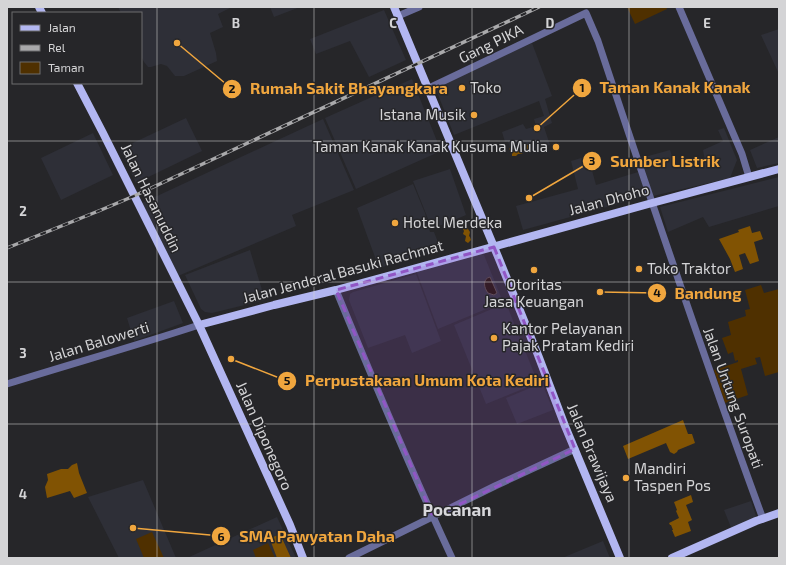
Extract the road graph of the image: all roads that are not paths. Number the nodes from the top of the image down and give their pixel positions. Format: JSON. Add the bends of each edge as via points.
{"nodes":[{"id":1,"x":394,"y":7,"type":"edge"},
{"id":2,"x":419,"y":7,"type":"edge"},
{"id":3,"x":678,"y":7,"type":"edge"},
{"id":4,"x":586,"y":13,"type":"joint"},
{"id":5,"x":398,"y":16,"type":"junction"},
{"id":6,"x":78,"y":84,"type":"edge"},
{"id":7,"x":429,"y":88,"type":"junction"},
{"id":8,"x":779,"y":169,"type":"edge"},
{"id":9,"x":748,"y":177,"type":"junction"},
{"id":10,"x":652,"y":202,"type":"junction"},
{"id":11,"x":494,"y":247,"type":"junction"},
{"id":12,"x":336,"y":290,"type":"junction"},
{"id":13,"x":199,"y":325,"type":"junction"},
{"id":14,"x":7,"y":384,"type":"edge"},
{"id":15,"x":575,"y":449,"type":"junction"},
{"id":16,"x":779,"y":513,"type":"edge"},
{"id":17,"x":433,"y":517,"type":"junction"},
{"id":18,"x":763,"y":519,"type":"junction"},
{"id":19,"x":303,"y":558,"type":"edge"},
{"id":20,"x":349,"y":558,"type":"edge"},
{"id":21,"x":452,"y":558,"type":"edge"},
{"id":22,"x":620,"y":558,"type":"edge"},
{"id":23,"x":672,"y":558,"type":"edge"}],
"edges":[{"from":1,"to":5,"type":"main road","name":"Jalan Brawijaya"},
{"from":2,"to":5,"type":"street"},
{"from":3,"to":9,"type":"street","via":[[742,154]]},
{"from":4,"to":7,"type":"street","name":"Gang PJKA"},
{"from":4,"to":10,"type":"street","name":"Jalan Untung Suropati","via":[[598,41]]},
{"from":5,"to":7,"type":"main road","name":"Jalan Brawijaya"},
{"from":6,"to":13,"type":"main road","name":"Jalan Hasanuddin"},
{"from":7,"to":11,"type":"main road","name":"Jalan Brawijaya"},
{"from":8,"to":9,"type":"main road","name":"Jalan Dhoho"},
{"from":9,"to":10,"type":"main road","name":"Jalan Dhoho"},
{"from":10,"to":11,"type":"main road","name":"Jalan Dhoho"},
{"from":10,"to":18,"type":"street","name":"Jalan Untung Suropati"},
{"from":11,"to":12,"type":"main road","name":"Jalan Jenderal Basuki Rachmat"},
{"from":11,"to":15,"type":"main road","name":"Jalan Brawijaya"},
{"from":12,"to":13,"type":"main road","name":"Jalan Jenderal Basuki Rachmat"},
{"from":12,"to":17,"type":"street"},
{"from":13,"to":14,"type":"street","name":"Jalan Balowerti"},
{"from":13,"to":19,"type":"main road","name":"Jalan Diponegoro"},
{"from":15,"to":17,"type":"street"},
{"from":15,"to":22,"type":"main road","name":"Jalan Brawijaya"},
{"from":16,"to":18,"type":"main road"},
{"from":17,"to":20,"type":"street"},
{"from":17,"to":21,"type":"street"},
{"from":18,"to":23,"type":"main road"}]}
